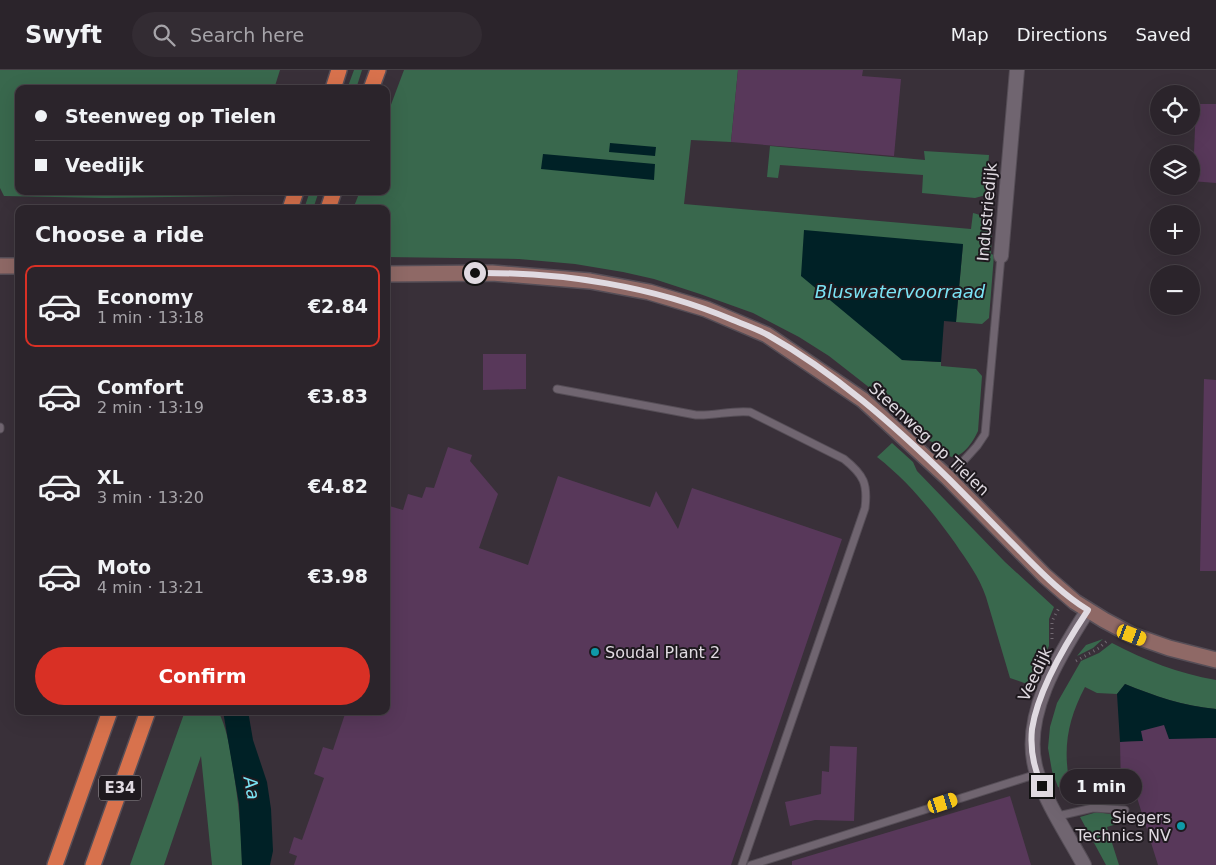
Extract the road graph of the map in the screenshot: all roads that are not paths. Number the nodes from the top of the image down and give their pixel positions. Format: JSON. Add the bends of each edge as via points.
{"nodes":[{"id":1,"x":339,"y":70,"type":"edge"},
{"id":2,"x":378,"y":70,"type":"edge"},
{"id":3,"x":1017,"y":70,"type":"edge"},
{"id":4,"x":333,"y":85,"type":"edge"},
{"id":5,"x":372,"y":85,"type":"edge"},
{"id":6,"x":1001,"y":256,"type":"joint"},
{"id":7,"x":0,"y":266,"type":"edge"},
{"id":8,"x":15,"y":266,"type":"edge"},
{"id":9,"x":390,"y":274,"type":"edge"},
{"id":10,"x":557,"y":389,"type":"dead end"},
{"id":11,"x":958,"y":467,"type":"dead end"},
{"id":12,"x":1088,"y":610,"type":"junction"},
{"id":13,"x":1216,"y":660,"type":"edge"},
{"id":14,"x":109,"y":715,"type":"edge"},
{"id":15,"x":147,"y":715,"type":"edge"},
{"id":16,"x":1037,"y":774,"type":"junction"},
{"id":17,"x":1125,"y":810,"type":"dead end"},
{"id":18,"x":1058,"y":816,"type":"junction"},
{"id":19,"x":55,"y":865,"type":"edge"},
{"id":20,"x":93,"y":865,"type":"edge"},
{"id":21,"x":742,"y":865,"type":"edge"},
{"id":22,"x":751,"y":865,"type":"edge"},
{"id":23,"x":1084,"y":865,"type":"edge"}],
"edges":[{"from":1,"to":4,"type":"highway"},
{"from":2,"to":5,"type":"highway"},
{"from":3,"to":6,"type":"street","name":"Industriedijk"},
{"from":6,"to":11,"type":"lane","name":"Industriedijk","via":[[985,434]]},
{"from":7,"to":8,"type":"street"},
{"from":9,"to":12,"type":"street","name":"Steenweg op Tielen","via":[[492,273],[590,281],[648,292],[706,309],[767,334],[863,400],[947,477],[1045,576]]},
{"from":10,"to":21,"type":"lane","via":[[696,415],[740,410],[750,412],[844,460],[856,468],[866,487],[865,508]]},
{"from":12,"to":13,"type":"street","name":"Steenweg op Tielen","via":[[1132,635]]},
{"from":12,"to":16,"type":"street","name":"Veedijk","via":[[1053,671],[1035,716],[1032,744]]},
{"from":14,"to":19,"type":"highway","number":"E34"},
{"from":15,"to":20,"type":"highway","number":"E34"},
{"from":16,"to":18,"type":"street","name":"Veedijk"},
{"from":16,"to":22,"type":"lane"},
{"from":17,"to":18,"type":"lane","via":[[1093,808]]},
{"from":18,"to":23,"type":"street","name":"Veedijk"}]}
